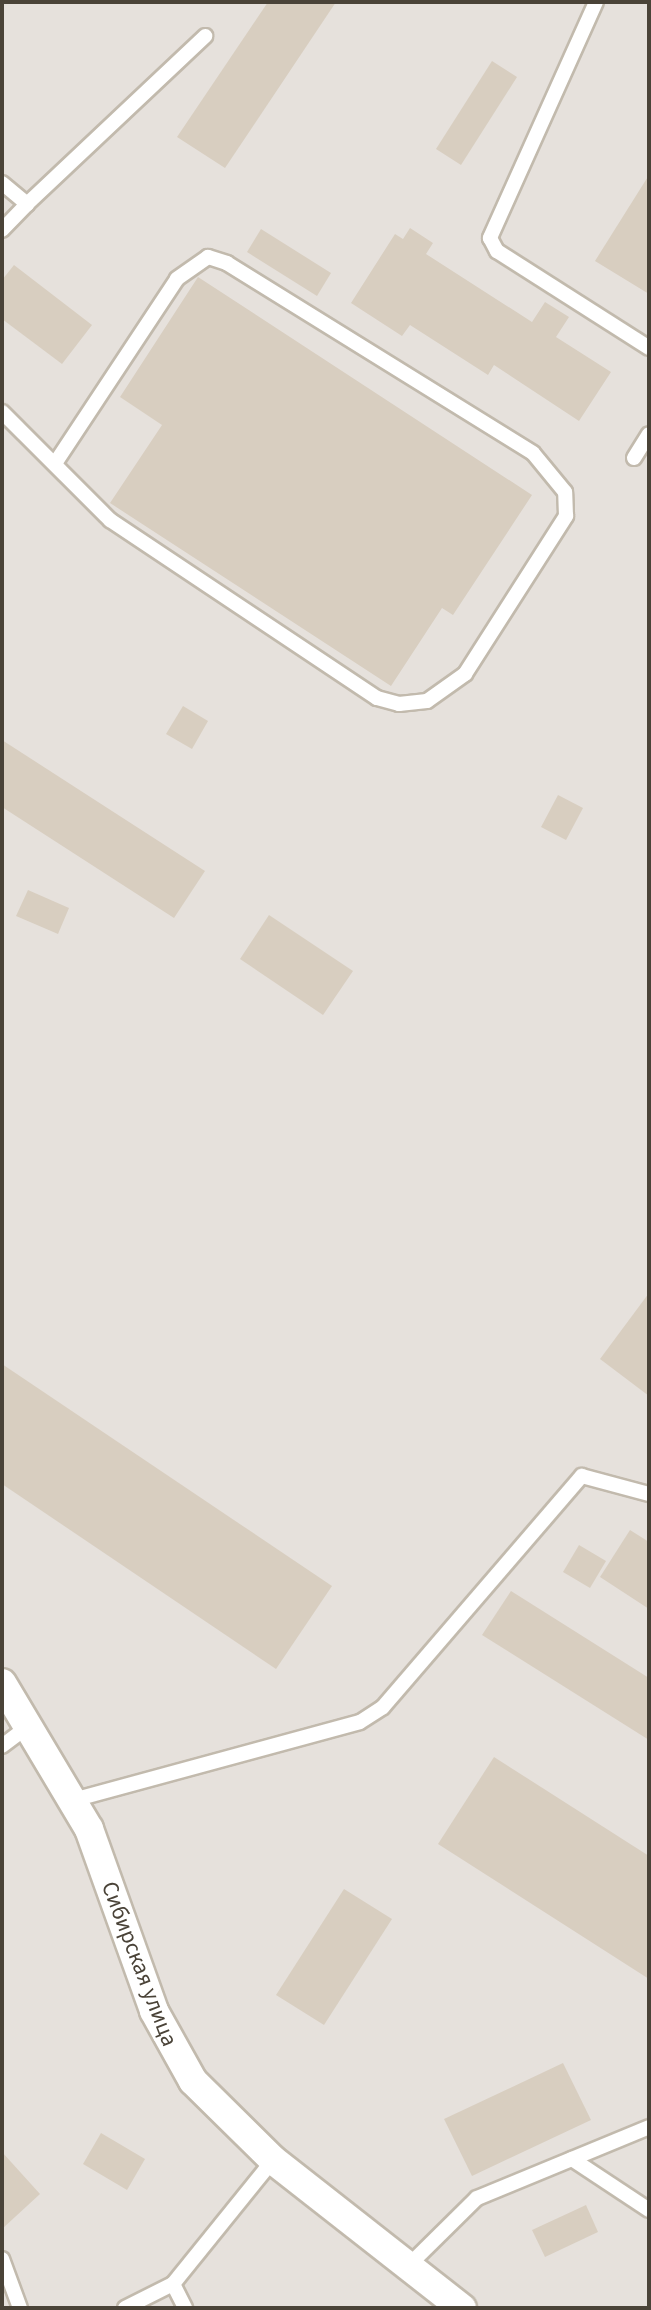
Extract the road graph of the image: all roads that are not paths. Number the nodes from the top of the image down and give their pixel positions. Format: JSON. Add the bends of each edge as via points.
{"nodes":[{"id":1,"x":596,"y":2,"type":"edge"},
{"id":2,"x":205,"y":36,"type":"dead end"},
{"id":3,"x":2,"y":183,"type":"edge"},
{"id":4,"x":27,"y":204,"type":"junction"},
{"id":5,"x":2,"y":230,"type":"edge"},
{"id":6,"x":649,"y":348,"type":"edge"},
{"id":7,"x":2,"y":412,"type":"edge"},
{"id":8,"x":649,"y":434,"type":"edge"},
{"id":9,"x":634,"y":458,"type":"dead end"},
{"id":10,"x":55,"y":463,"type":"junction"},
{"id":11,"x":649,"y":1493,"type":"edge"},
{"id":12,"x":2,"y":1683,"type":"edge"},
{"id":13,"x":31,"y":1725,"type":"junction"},
{"id":14,"x":2,"y":1746,"type":"edge"},
{"id":15,"x":73,"y":1800,"type":"junction"},
{"id":16,"x":649,"y":2127,"type":"edge"},
{"id":17,"x":572,"y":2159,"type":"junction"},
{"id":18,"x":274,"y":2160,"type":"junction"},
{"id":19,"x":649,"y":2210,"type":"edge"},
{"id":20,"x":2,"y":2259,"type":"edge"},
{"id":21,"x":407,"y":2267,"type":"junction"},
{"id":22,"x":173,"y":2284,"type":"junction"},
{"id":23,"x":20,"y":2308,"type":"edge"},
{"id":24,"x":125,"y":2308,"type":"edge"},
{"id":25,"x":185,"y":2308,"type":"edge"},
{"id":26,"x":462,"y":2308,"type":"edge"}],
"edges":[{"from":1,"to":6,"type":"lane","via":[[490,238],[497,251]]},
{"from":2,"to":4,"type":"lane"},
{"from":3,"to":4,"type":"lane"},
{"from":4,"to":5,"type":"lane"},
{"from":7,"to":10,"type":"lane"},
{"from":8,"to":9,"type":"lane"},
{"from":10,"to":10,"type":"lane","via":[[110,520],[377,698],[399,704],[427,701],[465,674],[566,516],[565,492],[533,453],[228,263],[208,257],[177,279]]},
{"from":11,"to":15,"type":"lane","via":[[582,1476],[383,1707],[360,1722]]},
{"from":12,"to":13,"type":"street","name":"Сибирская улица"},
{"from":13,"to":14,"type":"lane"},
{"from":13,"to":15,"type":"street","name":"Сибирская улица"},
{"from":15,"to":18,"type":"street","name":"Сибирская улица","via":[[172,2050],[222,2115]]},
{"from":16,"to":17,"type":"lane"},
{"from":17,"to":19,"type":"lane"},
{"from":17,"to":21,"type":"lane","via":[[477,2198]]},
{"from":18,"to":21,"type":"street","name":"Сибирская улица"},
{"from":18,"to":22,"type":"lane"},
{"from":20,"to":23,"type":"lane"},
{"from":21,"to":26,"type":"street","name":"Сибирская улица"},
{"from":22,"to":24,"type":"lane"},
{"from":22,"to":25,"type":"lane"}]}
